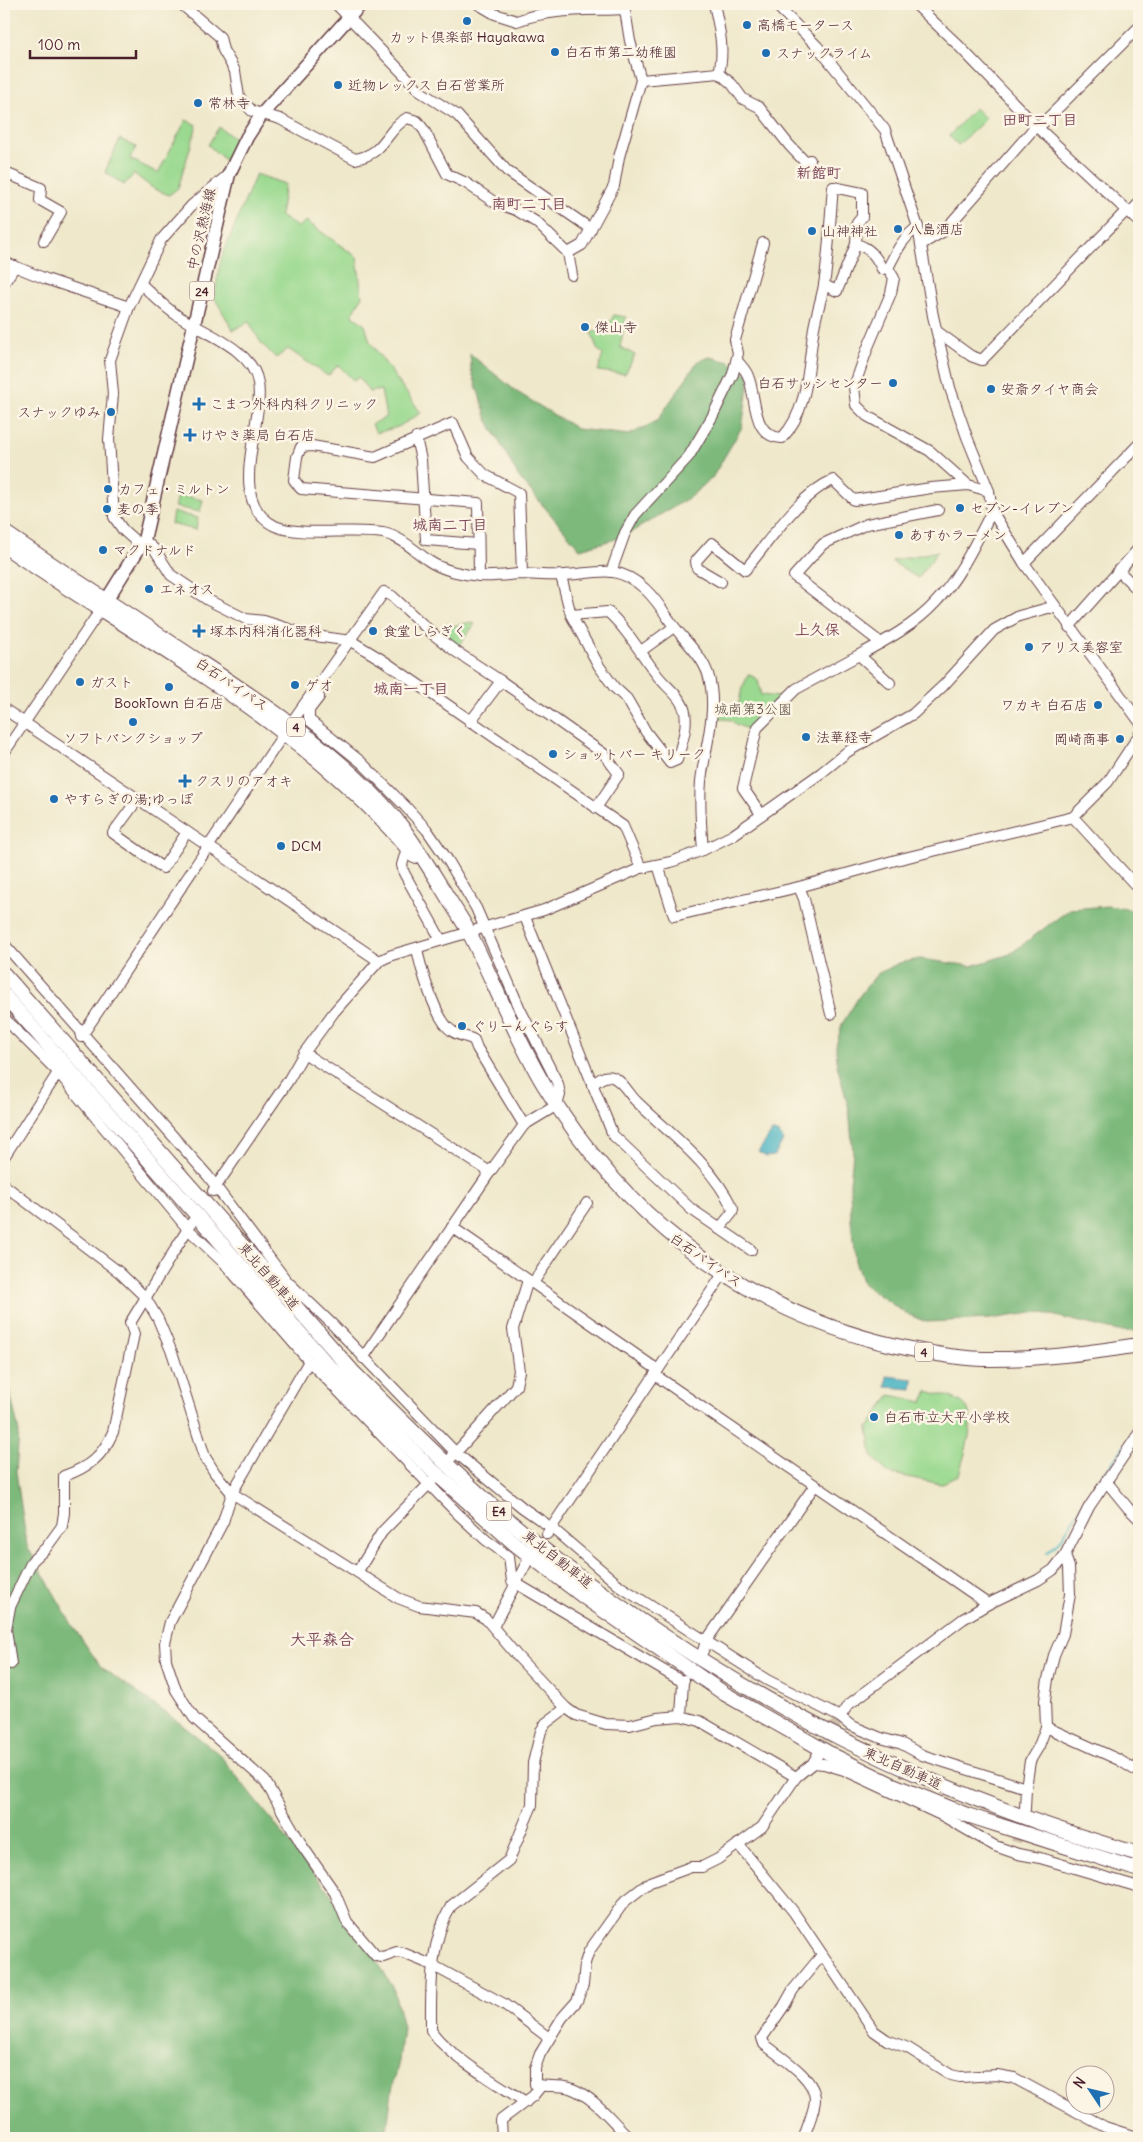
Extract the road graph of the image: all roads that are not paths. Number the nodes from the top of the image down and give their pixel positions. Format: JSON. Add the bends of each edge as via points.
{"nodes":[{"id":1,"x":182,"y":4,"type":"edge"},
{"id":2,"x":336,"y":4,"type":"edge"},
{"id":3,"x":361,"y":4,"type":"edge"},
{"id":4,"x":478,"y":4,"type":"edge"},
{"id":5,"x":714,"y":4,"type":"edge"},
{"id":6,"x":775,"y":4,"type":"edge"},
{"id":7,"x":915,"y":4,"type":"edge"},
{"id":8,"x":624,"y":6,"type":"edge"},
{"id":9,"x":350,"y":16,"type":"junction"},
{"id":10,"x":1139,"y":28,"type":"edge"},
{"id":11,"x":719,"y":73,"type":"junction"},
{"id":12,"x":641,"y":80,"type":"junction"},
{"id":13,"x":262,"y":114,"type":"junction"},
{"id":14,"x":1037,"y":127,"type":"junction"},
{"id":15,"x":810,"y":160,"type":"dead end"},
{"id":16,"x":8,"y":174,"type":"dead end"},
{"id":17,"x":229,"y":174,"type":"junction"},
{"id":18,"x":1139,"y":203,"type":"edge"},
{"id":19,"x":1128,"y":212,"type":"junction"},
{"id":20,"x":1139,"y":222,"type":"edge"},
{"id":21,"x":918,"y":228,"type":"junction"},
{"id":22,"x":591,"y":229,"type":"junction"},
{"id":23,"x":44,"y":241,"type":"dead end"},
{"id":24,"x":763,"y":244,"type":"dead end"},
{"id":25,"x":856,"y":244,"type":"junction"},
{"id":26,"x":922,"y":244,"type":"junction"},
{"id":27,"x":568,"y":253,"type":"junction"},
{"id":28,"x":4,"y":262,"type":"edge"},
{"id":29,"x":15,"y":266,"type":"junction"},
{"id":30,"x":888,"y":268,"type":"junction"},
{"id":31,"x":572,"y":275,"type":"dead end"},
{"id":32,"x":4,"y":283,"type":"edge"},
{"id":33,"x":141,"y":284,"type":"junction"},
{"id":34,"x":824,"y":285,"type":"junction"},
{"id":35,"x":129,"y":307,"type":"junction"},
{"id":36,"x":194,"y":325,"type":"junction"},
{"id":37,"x":938,"y":332,"type":"junction"},
{"id":38,"x":737,"y":360,"type":"junction"},
{"id":39,"x":416,"y":438,"type":"junction"},
{"id":40,"x":1139,"y":444,"type":"edge"},
{"id":41,"x":968,"y":485,"type":"junction"},
{"id":42,"x":989,"y":491,"type":"junction"},
{"id":43,"x":424,"y":500,"type":"junction"},
{"id":44,"x":938,"y":510,"type":"dead end"},
{"id":45,"x":992,"y":511,"type":"junction"},
{"id":46,"x":4,"y":532,"type":"edge"},
{"id":47,"x":142,"y":543,"type":"junction"},
{"id":48,"x":478,"y":544,"type":"junction"},
{"id":49,"x":4,"y":546,"type":"edge"},
{"id":50,"x":1139,"y":548,"type":"edge"},
{"id":51,"x":1024,"y":563,"type":"junction"},
{"id":52,"x":1118,"y":570,"type":"junction"},
{"id":53,"x":611,"y":572,"type":"junction"},
{"id":54,"x":522,"y":574,"type":"junction"},
{"id":55,"x":478,"y":576,"type":"junction"},
{"id":56,"x":561,"y":576,"type":"junction"},
{"id":57,"x":722,"y":582,"type":"dead end"},
{"id":58,"x":1139,"y":592,"type":"edge"},
{"id":59,"x":104,"y":605,"type":"junction"},
{"id":60,"x":1056,"y":608,"type":"junction"},
{"id":61,"x":571,"y":615,"type":"junction"},
{"id":62,"x":674,"y":627,"type":"junction"},
{"id":63,"x":1068,"y":627,"type":"junction"},
{"id":64,"x":351,"y":641,"type":"junction"},
{"id":65,"x":881,"y":643,"type":"junction"},
{"id":66,"x":641,"y":651,"type":"junction"},
{"id":67,"x":859,"y":655,"type":"junction"},
{"id":68,"x":501,"y":681,"type":"junction"},
{"id":69,"x":890,"y":683,"type":"dead end"},
{"id":70,"x":314,"y":691,"type":"junction"},
{"id":71,"x":4,"y":709,"type":"edge"},
{"id":72,"x":1139,"y":719,"type":"edge"},
{"id":73,"x":470,"y":722,"type":"junction"},
{"id":74,"x":25,"y":723,"type":"junction"},
{"id":75,"x":288,"y":728,"type":"junction"},
{"id":76,"x":1139,"y":735,"type":"edge"},
{"id":77,"x":4,"y":753,"type":"edge"},
{"id":78,"x":138,"y":799,"type":"junction"},
{"id":79,"x":596,"y":808,"type":"junction"},
{"id":80,"x":760,"y":814,"type":"junction"},
{"id":81,"x":1073,"y":817,"type":"junction"},
{"id":82,"x":187,"y":832,"type":"junction"},
{"id":83,"x":209,"y":847,"type":"junction"},
{"id":84,"x":407,"y":848,"type":"junction"},
{"id":85,"x":703,"y":850,"type":"junction"},
{"id":86,"x":658,"y":865,"type":"junction"},
{"id":87,"x":641,"y":868,"type":"junction"},
{"id":88,"x":799,"y":887,"type":"junction"},
{"id":89,"x":1139,"y":889,"type":"edge"},
{"id":90,"x":446,"y":895,"type":"junction"},
{"id":91,"x":525,"y":917,"type":"junction"},
{"id":92,"x":480,"y":929,"type":"junction"},
{"id":93,"x":464,"y":934,"type":"dead end"},
{"id":94,"x":441,"y":940,"type":"junction"},
{"id":95,"x":4,"y":944,"type":"edge"},
{"id":96,"x":417,"y":948,"type":"junction"},
{"id":97,"x":379,"y":961,"type":"junction"},
{"id":98,"x":4,"y":974,"type":"edge"},
{"id":99,"x":4,"y":995,"type":"edge"},
{"id":100,"x":831,"y":1014,"type":"dead end"},
{"id":101,"x":4,"y":1018,"type":"edge"},
{"id":102,"x":83,"y":1035,"type":"junction"},
{"id":103,"x":304,"y":1053,"type":"junction"},
{"id":104,"x":60,"y":1070,"type":"junction"},
{"id":105,"x":592,"y":1085,"type":"junction"},
{"id":106,"x":557,"y":1106,"type":"junction"},
{"id":107,"x":524,"y":1125,"type":"junction"},
{"id":108,"x":4,"y":1157,"type":"edge"},
{"id":109,"x":490,"y":1172,"type":"junction"},
{"id":110,"x":4,"y":1186,"type":"edge"},
{"id":111,"x":214,"y":1191,"type":"junction"},
{"id":112,"x":587,"y":1203,"type":"dead end"},
{"id":113,"x":190,"y":1225,"type":"junction"},
{"id":114,"x":452,"y":1228,"type":"junction"},
{"id":115,"x":719,"y":1229,"type":"junction"},
{"id":116,"x":750,"y":1250,"type":"dead end"},
{"id":117,"x":723,"y":1274,"type":"junction"},
{"id":118,"x":531,"y":1282,"type":"junction"},
{"id":119,"x":145,"y":1297,"type":"junction"},
{"id":120,"x":1139,"y":1345,"type":"edge"},
{"id":121,"x":363,"y":1358,"type":"junction"},
{"id":122,"x":309,"y":1361,"type":"junction"},
{"id":123,"x":656,"y":1373,"type":"junction"},
{"id":124,"x":1139,"y":1433,"type":"edge"},
{"id":125,"x":453,"y":1455,"type":"junction"},
{"id":126,"x":1106,"y":1481,"type":"junction"},
{"id":127,"x":430,"y":1482,"type":"junction"},
{"id":128,"x":815,"y":1485,"type":"junction"},
{"id":129,"x":232,"y":1493,"type":"junction"},
{"id":130,"x":1139,"y":1519,"type":"edge"},
{"id":131,"x":550,"y":1531,"type":"junction"},
{"id":132,"x":1065,"y":1555,"type":"junction"},
{"id":133,"x":526,"y":1564,"type":"dead end"},
{"id":134,"x":358,"y":1571,"type":"junction"},
{"id":135,"x":515,"y":1584,"type":"junction"},
{"id":136,"x":988,"y":1604,"type":"junction"},
{"id":137,"x":494,"y":1625,"type":"junction"},
{"id":138,"x":704,"y":1646,"type":"junction"},
{"id":139,"x":10,"y":1664,"type":"dead end"},
{"id":140,"x":566,"y":1708,"type":"junction"},
{"id":141,"x":680,"y":1716,"type":"junction"},
{"id":142,"x":840,"y":1717,"type":"junction"},
{"id":143,"x":1046,"y":1727,"type":"junction"},
{"id":144,"x":1139,"y":1764,"type":"edge"},
{"id":145,"x":796,"y":1777,"type":"junction"},
{"id":146,"x":1026,"y":1788,"type":"junction"},
{"id":147,"x":1025,"y":1809,"type":"tunnel mouth"},
{"id":148,"x":1016,"y":1842,"type":"tunnel mouth"},
{"id":149,"x":738,"y":1844,"type":"junction"},
{"id":150,"x":1018,"y":1854,"type":"junction"},
{"id":151,"x":1139,"y":1854,"type":"edge"},
{"id":152,"x":1139,"y":1870,"type":"edge"},
{"id":153,"x":1139,"y":1887,"type":"edge"},
{"id":154,"x":822,"y":1955,"type":"junction"},
{"id":155,"x":432,"y":1965,"type":"junction"},
{"id":156,"x":549,"y":2038,"type":"junction"},
{"id":157,"x":541,"y":2086,"type":"junction"},
{"id":158,"x":526,"y":2102,"type":"junction"},
{"id":159,"x":502,"y":2138,"type":"edge"},
{"id":160,"x":630,"y":2138,"type":"edge"},
{"id":161,"x":804,"y":2138,"type":"edge"},
{"id":162,"x":1139,"y":2138,"type":"edge"}],
"edges":[{"from":1,"to":13,"type":"street","via":[[220,37],[223,50],[235,71],[239,97],[252,112]]},
{"from":2,"to":9,"type":"street"},
{"from":3,"to":9,"type":"main road","name":"中の沢熱海線","number":"24"},
{"from":4,"to":8,"type":"street","via":[[517,22],[531,16]]},
{"from":5,"to":11,"type":"street","via":[[722,38],[723,58]]},
{"from":6,"to":21,"type":"street","via":[[822,53],[884,130]]},
{"from":7,"to":14,"type":"street"},
{"from":8,"to":12,"type":"street"},
{"from":9,"to":13,"type":"main road","name":"中の沢熱海線","number":"24"},
{"from":9,"to":22,"type":"street","via":[[421,92],[457,115],[507,171]]},
{"from":10,"to":14,"type":"street"},
{"from":11,"to":12,"type":"street"},
{"from":11,"to":15,"type":"street","via":[[743,99],[759,107],[807,164]]},
{"from":12,"to":22,"type":"street","via":[[614,186]]},
{"from":13,"to":17,"type":"main road","name":"中の沢熱海線","number":"24"},
{"from":13,"to":27,"type":"street","via":[[286,122],[355,159],[380,148],[400,122],[407,118],[417,121],[447,174],[536,222]]},
{"from":14,"to":19,"type":"street"},
{"from":14,"to":26,"type":"street","via":[[944,231]]},
{"from":16,"to":23,"type":"street","via":[[41,188],[40,200],[61,212]]},
{"from":17,"to":33,"type":"street","via":[[192,205],[162,240]]},
{"from":17,"to":36,"type":"main road","name":"中の沢熱海線","number":"24"},
{"from":18,"to":19,"type":"street"},
{"from":19,"to":20,"type":"street"},
{"from":19,"to":37,"type":"street","via":[[982,360],[971,356]]},
{"from":21,"to":26,"type":"street"},
{"from":21,"to":30,"type":"street","via":[[900,245]]},
{"from":22,"to":27,"type":"street","via":[[582,245]]},
{"from":24,"to":38,"type":"street","via":[[735,340]]},
{"from":25,"to":30,"type":"street","via":[[866,247],[876,256],[882,269]]},
{"from":25,"to":34,"type":"street","via":[[837,291]]},
{"from":25,"to":34,"type":"street","via":[[857,223],[862,217],[862,193],[833,187]]},
{"from":26,"to":37,"type":"street"},
{"from":27,"to":31,"type":"street"},
{"from":28,"to":29,"type":"street"},
{"from":29,"to":32,"type":"street"},
{"from":29,"to":35,"type":"street"},
{"from":30,"to":41,"type":"street","via":[[894,278],[891,292],[854,388],[856,404],[867,416],[930,451]]},
{"from":33,"to":35,"type":"street"},
{"from":33,"to":36,"type":"street"},
{"from":34,"to":38,"type":"street","via":[[805,390],[790,430],[782,438],[774,438],[765,432],[748,375]]},
{"from":35,"to":47,"type":"street","via":[[110,360],[113,394],[109,438],[114,517],[123,530]]},
{"from":36,"to":47,"type":"main road","name":"中の沢熱海線","number":"24"},
{"from":36,"to":55,"type":"street","via":[[245,358],[255,371],[259,399],[247,479],[255,506],[274,526],[394,536],[446,569]]},
{"from":37,"to":42,"type":"street","via":[[950,388]]},
{"from":38,"to":53,"type":"street","via":[[724,394],[689,456],[635,515]]},
{"from":39,"to":43,"type":"street"},
{"from":39,"to":43,"type":"street","via":[[375,457],[301,447],[294,480],[301,489]]},
{"from":39,"to":54,"type":"street","via":[[453,423],[468,457],[486,475],[519,493]]},
{"from":40,"to":51,"type":"street"},
{"from":41,"to":42,"type":"street"},
{"from":41,"to":57,"type":"street","via":[[854,500],[833,480],[823,484],[796,508],[746,570],[712,543],[696,561],[697,568]]},
{"from":42,"to":45,"type":"street"},
{"from":43,"to":48,"type":"street","via":[[426,540]]},
{"from":43,"to":48,"type":"street","via":[[478,503]]},
{"from":44,"to":65,"type":"street","via":[[867,524],[823,544],[794,576]]},
{"from":45,"to":51,"type":"street"},
{"from":45,"to":65,"type":"street","via":[[945,592],[934,604]]},
{"from":46,"to":59,"type":"highway","name":"白石バイパス","number":"4"},
{"from":47,"to":59,"type":"main road","name":"中の沢熱海線","number":"24"},
{"from":47,"to":64,"type":"street","via":[[155,550],[171,574],[208,600],[246,618],[308,635]]},
{"from":48,"to":55,"type":"street"},
{"from":49,"to":59,"type":"highway","name":"白石バイパス","number":"4"},
{"from":50,"to":52,"type":"street"},
{"from":51,"to":60,"type":"street"},
{"from":52,"to":58,"type":"street"},
{"from":52,"to":63,"type":"street"},
{"from":53,"to":56,"type":"street"},
{"from":53,"to":62,"type":"street","via":[[637,582],[654,598]]},
{"from":54,"to":55,"type":"street"},
{"from":54,"to":56,"type":"street"},
{"from":56,"to":61,"type":"street"},
{"from":59,"to":74,"type":"street"},
{"from":59,"to":75,"type":"highway","name":"白石バイパス","number":"4"},
{"from":60,"to":63,"type":"street"},
{"from":60,"to":80,"type":"street","via":[[1019,616],[994,630],[913,714],[847,752]]},
{"from":61,"to":66,"type":"street","via":[[608,612]]},
{"from":61,"to":66,"type":"street","via":[[599,666],[628,700],[646,732],[670,763],[677,760],[686,724],[684,709]]},
{"from":62,"to":66,"type":"street"},
{"from":62,"to":85,"type":"street","via":[[707,672],[712,692],[712,718],[700,801]]},
{"from":63,"to":72,"type":"street"},
{"from":64,"to":68,"type":"street","via":[[384,592],[434,635]]},
{"from":64,"to":70,"type":"street"},
{"from":64,"to":73,"type":"street"},
{"from":65,"to":67,"type":"street"},
{"from":67,"to":69,"type":"street"},
{"from":67,"to":80,"type":"street","via":[[796,689],[757,728],[743,788]]},
{"from":68,"to":73,"type":"street"},
{"from":68,"to":79,"type":"street","via":[[604,754],[619,774]]},
{"from":70,"to":75,"type":"street"},
{"from":70,"to":92,"type":"street","via":[[319,697],[309,710],[309,720],[361,762],[427,830],[449,862]]},
{"from":71,"to":74,"type":"street"},
{"from":73,"to":79,"type":"street"},
{"from":74,"to":77,"type":"street"},
{"from":74,"to":78,"type":"street"},
{"from":75,"to":83,"type":"street"},
{"from":75,"to":84,"type":"highway","name":"白石バイパス","number":"4"},
{"from":75,"to":90,"type":"highway","name":"白石バイパス","number":"4","via":[[349,771],[378,800],[414,843]]},
{"from":76,"to":81,"type":"street","via":[[1108,782]]},
{"from":78,"to":82,"type":"street"},
{"from":78,"to":82,"type":"street","via":[[110,831],[167,870]]},
{"from":79,"to":87,"type":"street","via":[[623,826]]},
{"from":80,"to":85,"type":"street","via":[[734,835]]},
{"from":81,"to":88,"type":"street"},
{"from":81,"to":89,"type":"street"},
{"from":82,"to":83,"type":"street"},
{"from":83,"to":97,"type":"street"},
{"from":83,"to":102,"type":"street"},
{"from":84,"to":90,"type":"highway","name":"白石バイパス","number":"4"},
{"from":84,"to":94,"type":"street","via":[[402,865],[404,873]]},
{"from":85,"to":86,"type":"street"},
{"from":86,"to":87,"type":"street"},
{"from":86,"to":88,"type":"street","via":[[674,916]]},
{"from":87,"to":91,"type":"street"},
{"from":88,"to":100,"type":"street"},
{"from":90,"to":106,"type":"highway","name":"白石バイパス","number":"4","via":[[471,936],[517,1036]]},
{"from":91,"to":92,"type":"street"},
{"from":91,"to":105,"type":"street"},
{"from":92,"to":106,"type":"street","via":[[558,1084]]},
{"from":93,"to":94,"type":"street"},
{"from":94,"to":96,"type":"street"},
{"from":95,"to":102,"type":"street"},
{"from":96,"to":97,"type":"street"},
{"from":96,"to":107,"type":"street","via":[[424,980],[445,1023],[450,1030],[474,1040]]},
{"from":97,"to":103,"type":"street","via":[[334,1012]]},
{"from":98,"to":151,"type":"highway","name":"東北自動車道","number":"E4","via":[[354,1372],[480,1495],[564,1565],[726,1677],[842,1741],[988,1804],[1068,1834]]},
{"from":99,"to":152,"type":"highway","name":"東北自動車道","number":"E4","via":[[327,1364],[471,1506],[584,1597],[718,1688],[834,1756],[893,1785],[967,1815]]},
{"from":101,"to":104,"type":"street"},
{"from":102,"to":111,"type":"street"},
{"from":103,"to":109,"type":"street"},
{"from":103,"to":111,"type":"street"},
{"from":104,"to":108,"type":"street"},
{"from":104,"to":113,"type":"street"},
{"from":105,"to":115,"type":"street","via":[[612,1135],[691,1209]]},
{"from":105,"to":115,"type":"street","via":[[606,1077],[615,1078],[694,1153],[714,1177],[732,1208],[732,1214]]},
{"from":106,"to":107,"type":"street"},
{"from":106,"to":117,"type":"highway","name":"白石バイパス","number":"4","via":[[598,1162],[640,1209]]},
{"from":107,"to":109,"type":"street"},
{"from":109,"to":114,"type":"street"},
{"from":110,"to":119,"type":"street","via":[[119,1272]]},
{"from":111,"to":121,"type":"street","via":[[286,1280]]},
{"from":112,"to":118,"type":"street"},
{"from":113,"to":119,"type":"street"},
{"from":113,"to":122,"type":"street"},
{"from":114,"to":118,"type":"street"},
{"from":114,"to":121,"type":"street"},
{"from":115,"to":116,"type":"street"},
{"from":117,"to":120,"type":"highway","name":"白石バイパス","number":"4","via":[[765,1298],[819,1322],[912,1350],[980,1359],[1026,1358]]},
{"from":117,"to":123,"type":"street"},
{"from":118,"to":123,"type":"street"},
{"from":118,"to":125,"type":"street","via":[[514,1329],[518,1382]]},
{"from":119,"to":129,"type":"street","via":[[173,1355],[204,1457]]},
{"from":119,"to":139,"type":"street","via":[[130,1323],[134,1334],[114,1432],[96,1459],[64,1476],[62,1526],[32,1561],[10,1607],[6,1629]]},
{"from":121,"to":125,"type":"street"},
{"from":122,"to":127,"type":"street"},
{"from":122,"to":129,"type":"street"},
{"from":123,"to":128,"type":"street"},
{"from":123,"to":131,"type":"street"},
{"from":124,"to":126,"type":"street"},
{"from":125,"to":131,"type":"street"},
{"from":126,"to":130,"type":"street"},
{"from":126,"to":132,"type":"street"},
{"from":127,"to":134,"type":"street","via":[[382,1532]]},
{"from":127,"to":135,"type":"street","via":[[486,1540],[509,1557]]},
{"from":128,"to":136,"type":"street"},
{"from":128,"to":138,"type":"street"},
{"from":129,"to":134,"type":"street"},
{"from":129,"to":155,"type":"street","via":[[223,1522],[170,1622],[164,1643],[176,1690],[194,1718],[265,1781],[302,1847],[336,1894],[347,1922],[376,1956],[397,1952]]},
{"from":131,"to":138,"type":"street"},
{"from":132,"to":136,"type":"street","via":[[1045,1577]]},
{"from":132,"to":143,"type":"street","via":[[1070,1594],[1063,1634],[1048,1680]]},
{"from":133,"to":135,"type":"street"},
{"from":134,"to":137,"type":"street","via":[[398,1598],[419,1606],[476,1613]]},
{"from":135,"to":137,"type":"street"},
{"from":135,"to":141,"type":"street","via":[[684,1681]]},
{"from":136,"to":142,"type":"street","via":[[848,1705]]},
{"from":137,"to":140,"type":"street","via":[[518,1657]]},
{"from":138,"to":142,"type":"street"},
{"from":140,"to":141,"type":"street","via":[[590,1721],[606,1724],[630,1725]]},
{"from":140,"to":155,"type":"street","via":[[546,1723],[541,1731],[533,1763],[532,1805],[508,1860],[451,1906]]},
{"from":141,"to":145,"type":"street","via":[[714,1728]]},
{"from":142,"to":146,"type":"street","via":[[850,1725],[922,1755]]},
{"from":143,"to":144,"type":"street","via":[[1135,1770]]},
{"from":143,"to":146,"type":"street","via":[[1030,1761]]},
{"from":145,"to":149,"type":"street","via":[[762,1827]]},
{"from":145,"to":150,"type":"street","via":[[816,1759],[943,1816],[995,1846]]},
{"from":146,"to":147,"type":"street"},
{"from":148,"to":150,"type":"street"},
{"from":149,"to":154,"type":"street","via":[[793,1911]]},
{"from":149,"to":156,"type":"street","via":[[702,1867],[691,1867],[650,1882],[624,1902],[589,1951],[577,2001]]},
{"from":150,"to":153,"type":"street"},
{"from":154,"to":161,"type":"street","via":[[793,1990],[762,2038],[764,2044],[802,2075],[814,2091],[815,2101]]},
{"from":154,"to":162,"type":"street","via":[[861,2015],[874,2031],[887,2040],[960,2077],[997,2075],[1014,2078],[1105,2127]]},
{"from":155,"to":156,"type":"street","via":[[504,2004]]},
{"from":155,"to":158,"type":"street","via":[[431,2030],[435,2037]]},
{"from":156,"to":157,"type":"street","via":[[535,2068],[535,2084]]},
{"from":157,"to":158,"type":"street"},
{"from":157,"to":160,"type":"street","via":[[561,2085],[594,2102]]},
{"from":158,"to":159,"type":"street","via":[[502,2120]]}]}
